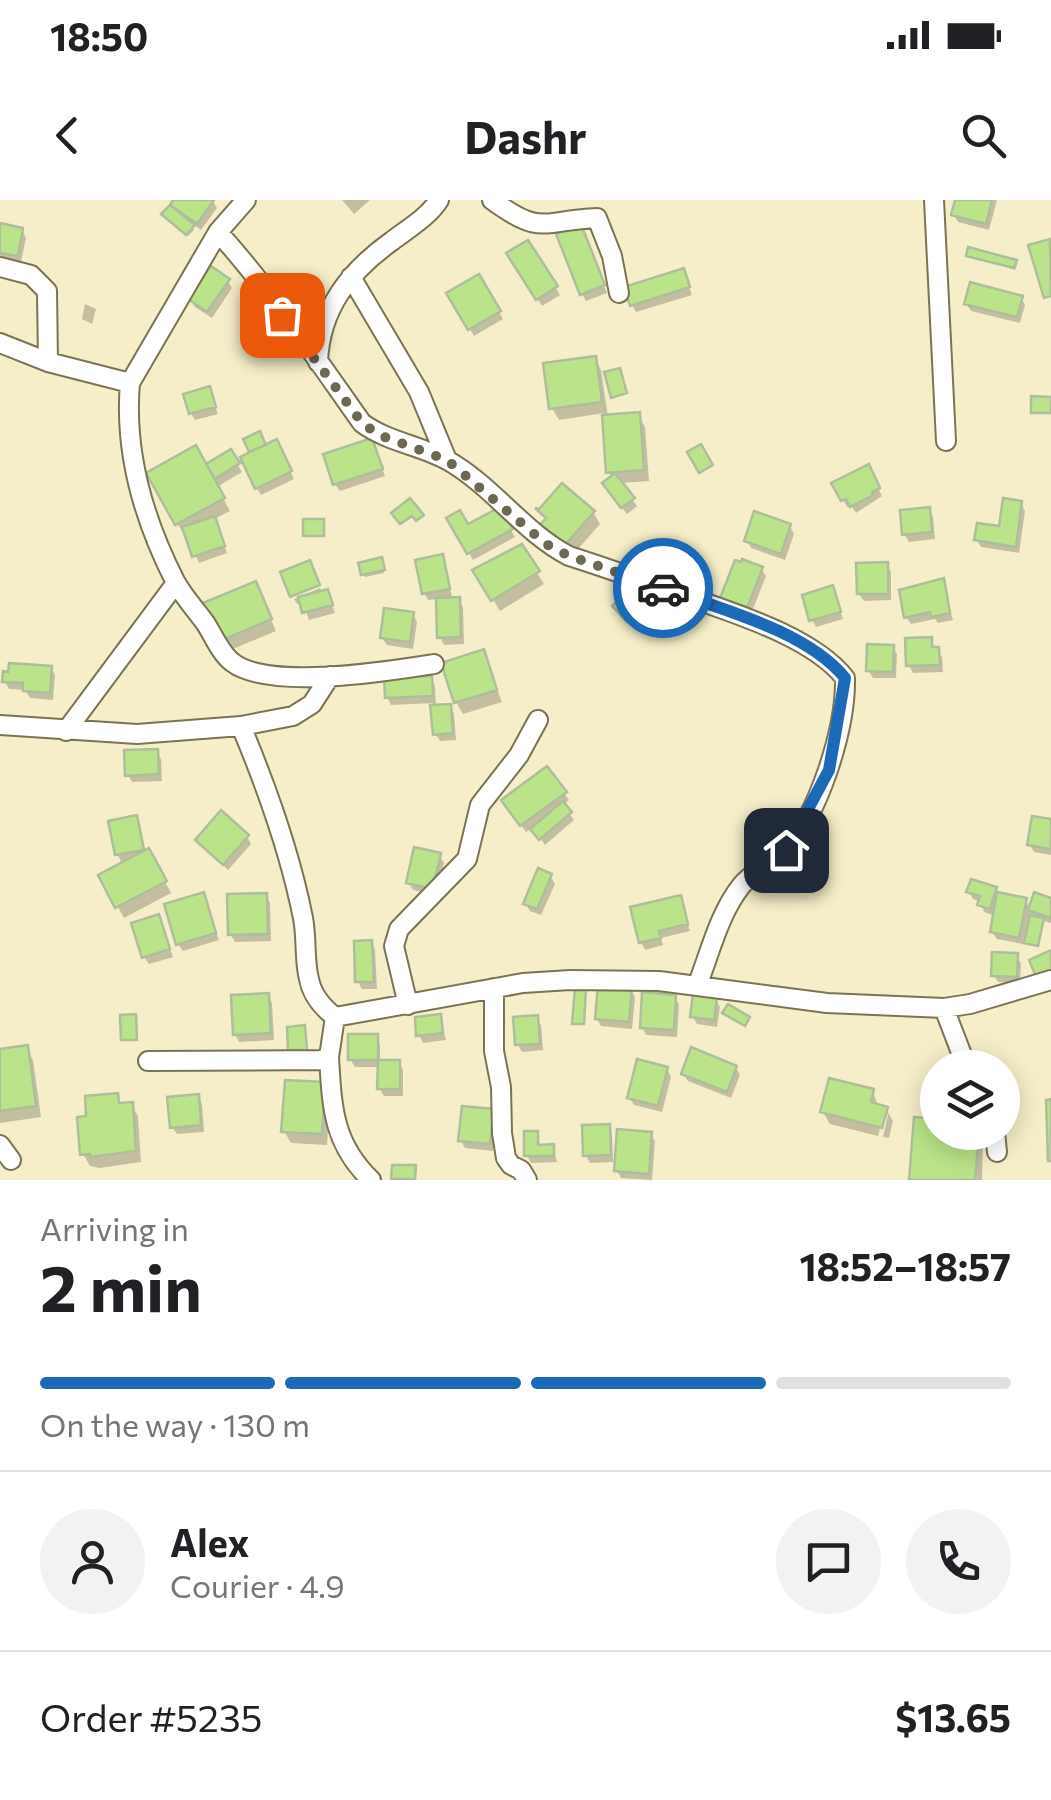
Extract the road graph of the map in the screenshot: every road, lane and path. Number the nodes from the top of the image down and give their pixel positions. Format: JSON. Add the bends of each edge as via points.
{"nodes":[{"id":1,"x":246,"y":200,"type":"edge"},
{"id":2,"x":439,"y":200,"type":"edge"},
{"id":3,"x":492,"y":200,"type":"edge"},
{"id":4,"x":934,"y":200,"type":"edge"},
{"id":5,"x":218,"y":232,"type":"junction"},
{"id":6,"x":0,"y":267,"type":"edge"},
{"id":7,"x":351,"y":277,"type":"junction"},
{"id":8,"x":620,"y":293,"type":"dead end"},
{"id":9,"x":0,"y":343,"type":"edge"},
{"id":10,"x":48,"y":362,"type":"junction"},
{"id":11,"x":318,"y":362,"type":"junction"},
{"id":12,"x":130,"y":383,"type":"junction"},
{"id":13,"x":946,"y":441,"type":"dead end"},
{"id":14,"x":447,"y":460,"type":"junction"},
{"id":15,"x":176,"y":584,"type":"junction"},
{"id":16,"x":434,"y":664,"type":"dead end"},
{"id":17,"x":330,"y":676,"type":"junction"},
{"id":18,"x":538,"y":720,"type":"dead end"},
{"id":19,"x":0,"y":725,"type":"edge"},
{"id":20,"x":241,"y":726,"type":"junction"},
{"id":21,"x":66,"y":730,"type":"junction"},
{"id":22,"x":1051,"y":980,"type":"edge"},
{"id":23,"x":697,"y":986,"type":"junction"},
{"id":24,"x":494,"y":988,"type":"junction"},
{"id":25,"x":408,"y":1005,"type":"junction"},
{"id":26,"x":944,"y":1008,"type":"junction"},
{"id":27,"x":334,"y":1016,"type":"junction"},
{"id":28,"x":959,"y":1050,"type":"edge"},
{"id":29,"x":329,"y":1057,"type":"junction"},
{"id":30,"x":148,"y":1061,"type":"dead end"},
{"id":31,"x":371,"y":1180,"type":"edge"},
{"id":32,"x":527,"y":1180,"type":"edge"}],
"edges":[{"from":1,"to":5,"type":"street"},
{"from":2,"to":7,"type":"street"},
{"from":3,"to":8,"type":"street","via":[[531,224],[597,218]]},
{"from":4,"to":13,"type":"street"},
{"from":5,"to":11,"type":"street"},
{"from":5,"to":12,"type":"street"},
{"from":6,"to":10,"type":"street","via":[[30,275],[46,290]]},
{"from":7,"to":11,"type":"street","via":[[325,319]]},
{"from":7,"to":14,"type":"street","via":[[419,392]]},
{"from":9,"to":10,"type":"street"},
{"from":10,"to":12,"type":"street"},
{"from":11,"to":14,"type":"street","via":[[362,423]]},
{"from":12,"to":15,"type":"street","via":[[127,418],[143,506]]},
{"from":14,"to":23,"type":"street","via":[[546,544],[754,619],[845,678],[836,743],[817,796],[786,850],[743,882]]},
{"from":15,"to":17,"type":"street","via":[[232,663],[264,674]]},
{"from":15,"to":21,"type":"street"},
{"from":16,"to":17,"type":"street"},
{"from":17,"to":20,"type":"street","via":[[312,704],[293,716]]},
{"from":18,"to":25,"type":"street","via":[[480,805],[467,859],[399,929],[394,946]]},
{"from":19,"to":21,"type":"street"},
{"from":20,"to":21,"type":"street","via":[[177,733]]},
{"from":20,"to":27,"type":"street","via":[[284,846],[302,914],[308,979]]},
{"from":22,"to":26,"type":"street"},
{"from":23,"to":24,"type":"street","via":[[614,979]]},
{"from":23,"to":26,"type":"street","via":[[827,1003]]},
{"from":24,"to":25,"type":"street"},
{"from":24,"to":32,"type":"street","via":[[506,1158]]},
{"from":25,"to":27,"type":"street"},
{"from":26,"to":28,"type":"street"},
{"from":27,"to":29,"type":"street"},
{"from":29,"to":30,"type":"street"},
{"from":29,"to":31,"type":"street","via":[[332,1110],[345,1150]]}]}
